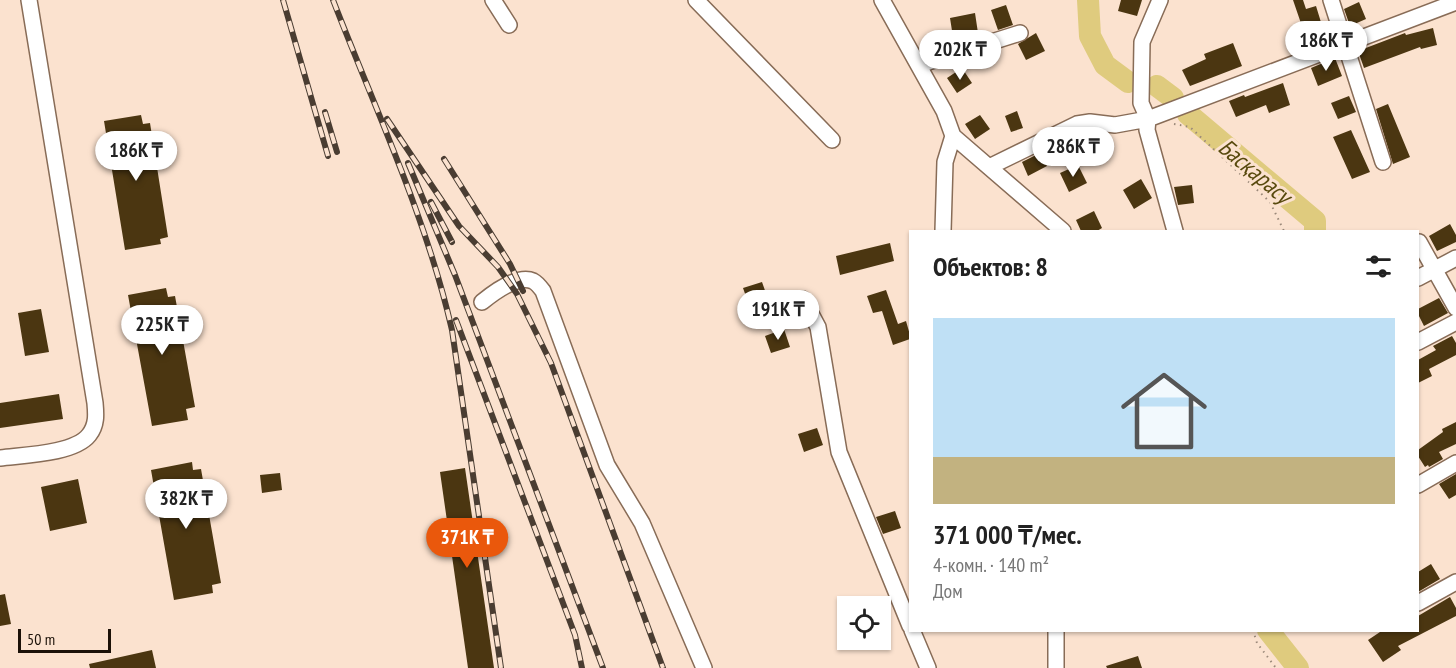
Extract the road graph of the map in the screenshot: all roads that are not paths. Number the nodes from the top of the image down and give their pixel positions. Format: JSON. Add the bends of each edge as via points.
{"nodes":[{"id":1,"x":29,"y":0,"type":"edge"},
{"id":2,"x":493,"y":0,"type":"edge"},
{"id":3,"x":696,"y":0,"type":"edge"},
{"id":4,"x":882,"y":0,"type":"edge"},
{"id":5,"x":1160,"y":0,"type":"edge"},
{"id":6,"x":1330,"y":0,"type":"edge"},
{"id":7,"x":1456,"y":2,"type":"edge"},
{"id":8,"x":509,"y":25,"type":"dead end"},
{"id":9,"x":1020,"y":33,"type":"dead end"},
{"id":10,"x":1346,"y":43,"type":"junction"},
{"id":11,"x":920,"y":65,"type":"junction"},
{"id":12,"x":1148,"y":119,"type":"junction"},
{"id":13,"x":953,"y":136,"type":"junction"},
{"id":14,"x":832,"y":140,"type":"dead end"},
{"id":15,"x":1383,"y":162,"type":"dead end"},
{"id":16,"x":989,"y":167,"type":"junction"},
{"id":17,"x":942,"y":230,"type":"edge"},
{"id":18,"x":1062,"y":230,"type":"edge"},
{"id":19,"x":1175,"y":230,"type":"edge"},
{"id":20,"x":1419,"y":243,"type":"dead end"},
{"id":21,"x":1456,"y":258,"type":"edge"},
{"id":22,"x":1434,"y":269,"type":"junction"},
{"id":23,"x":1419,"y":277,"type":"edge"},
{"id":24,"x":803,"y":299,"type":"dead end"},
{"id":25,"x":482,"y":303,"type":"dead end"},
{"id":26,"x":1456,"y":308,"type":"edge"},
{"id":27,"x":1456,"y":322,"type":"edge"},
{"id":28,"x":1419,"y":341,"type":"edge"},
{"id":29,"x":0,"y":458,"type":"edge"},
{"id":30,"x":1456,"y":463,"type":"edge"},
{"id":31,"x":1420,"y":479,"type":"edge"},
{"id":32,"x":1456,"y":582,"type":"edge"},
{"id":33,"x":1419,"y":602,"type":"edge"},
{"id":34,"x":909,"y":624,"type":"edge"},
{"id":35,"x":913,"y":632,"type":"edge"},
{"id":36,"x":1056,"y":632,"type":"edge"},
{"id":37,"x":704,"y":668,"type":"edge"},
{"id":38,"x":928,"y":668,"type":"edge"},
{"id":39,"x":1056,"y":668,"type":"edge"}],
"edges":[{"from":1,"to":29,"type":"street","via":[[96,420],[83,441],[65,448]]},
{"from":2,"to":8,"type":"street"},
{"from":3,"to":14,"type":"street"},
{"from":4,"to":11,"type":"street"},
{"from":5,"to":12,"type":"street","via":[[1142,42],[1141,103]]},
{"from":6,"to":10,"type":"street"},
{"from":7,"to":10,"type":"street"},
{"from":9,"to":11,"type":"street"},
{"from":10,"to":12,"type":"street"},
{"from":10,"to":15,"type":"street"},
{"from":11,"to":13,"type":"street"},
{"from":12,"to":16,"type":"street","via":[[1115,125],[1077,124]]},
{"from":12,"to":19,"type":"street","via":[[1147,130]]},
{"from":13,"to":16,"type":"street"},
{"from":13,"to":17,"type":"street","via":[[945,162]]},
{"from":16,"to":18,"type":"street"},
{"from":20,"to":22,"type":"street"},
{"from":21,"to":22,"type":"street"},
{"from":22,"to":23,"type":"street"},
{"from":22,"to":26,"type":"street"},
{"from":24,"to":34,"type":"street","via":[[818,327],[839,452]]},
{"from":25,"to":37,"type":"street","via":[[496,290],[525,278],[536,281],[543,291],[607,465],[642,523]]},
{"from":27,"to":28,"type":"street"},
{"from":30,"to":31,"type":"street"},
{"from":32,"to":33,"type":"street"},
{"from":35,"to":38,"type":"street"},
{"from":36,"to":39,"type":"street"}]}
